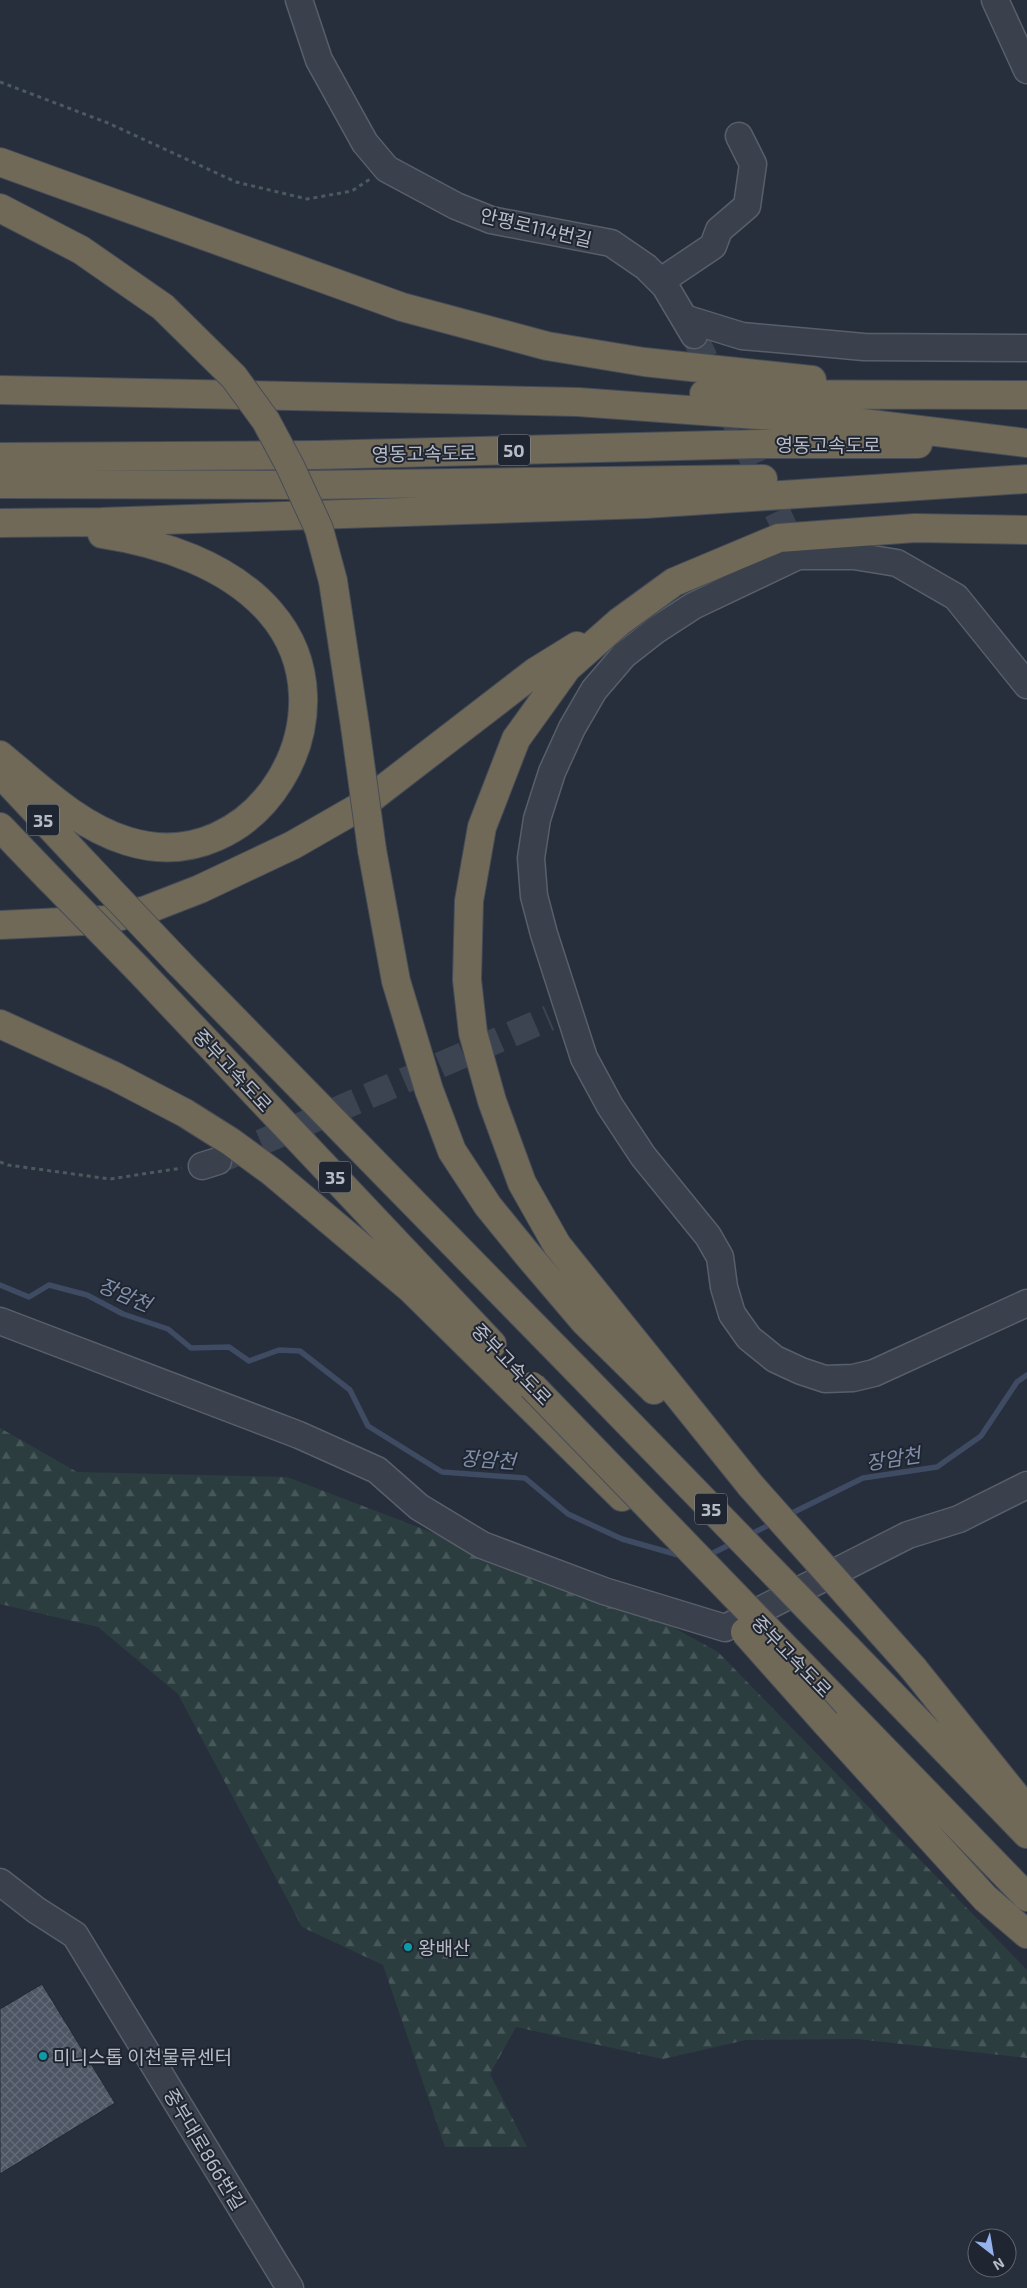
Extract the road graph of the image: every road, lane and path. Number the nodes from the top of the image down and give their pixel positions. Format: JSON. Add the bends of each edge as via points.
{"nodes":[{"id":1,"x":299,"y":0,"type":"edge"},
{"id":2,"x":994,"y":0,"type":"edge"},
{"id":3,"x":1027,"y":70,"type":"edge"},
{"id":4,"x":0,"y":82,"type":"edge"},
{"id":5,"x":739,"y":136,"type":"dead end"},
{"id":6,"x":379,"y":159,"type":"junction"},
{"id":7,"x":0,"y":162,"type":"edge"},
{"id":8,"x":0,"y":208,"type":"edge"},
{"id":9,"x":660,"y":281,"type":"junction"},
{"id":10,"x":1027,"y":348,"type":"edge"},
{"id":11,"x":0,"y":378,"type":"edge"},
{"id":12,"x":0,"y":390,"type":"edge"},
{"id":13,"x":1027,"y":395,"type":"edge"},
{"id":14,"x":950,"y":396,"type":"junction"},
{"id":15,"x":1027,"y":444,"type":"edge"},
{"id":16,"x":0,"y":457,"type":"edge"},
{"id":17,"x":1027,"y":479,"type":"edge"},
{"id":18,"x":0,"y":484,"type":"edge"},
{"id":19,"x":12,"y":523,"type":"edge"},
{"id":20,"x":1027,"y":530,"type":"edge"},
{"id":21,"x":640,"y":607,"type":"junction"},
{"id":22,"x":1027,"y":685,"type":"edge"},
{"id":23,"x":0,"y":755,"type":"edge"},
{"id":24,"x":0,"y":773,"type":"edge"},
{"id":25,"x":0,"y":827,"type":"edge"},
{"id":26,"x":0,"y":925,"type":"edge"},
{"id":27,"x":0,"y":1024,"type":"edge"},
{"id":28,"x":0,"y":1162,"type":"edge"},
{"id":29,"x":210,"y":1163,"type":"dead end"},
{"id":30,"x":1027,"y":1303,"type":"edge"},
{"id":31,"x":0,"y":1321,"type":"edge"},
{"id":32,"x":1027,"y":1485,"type":"edge"},
{"id":33,"x":751,"y":1486,"type":"junction"},
{"id":34,"x":1027,"y":1810,"type":"edge"},
{"id":35,"x":1027,"y":1834,"type":"edge"},
{"id":36,"x":0,"y":1882,"type":"edge"},
{"id":37,"x":1027,"y":1897,"type":"edge"},
{"id":38,"x":1027,"y":1934,"type":"edge"},
{"id":39,"x":290,"y":2288,"type":"edge"}],
"edges":[{"from":1,"to":6,"type":"street","name":"안평로114번길","via":[[319,60],[365,143]]},
{"from":2,"to":3,"type":"street"},
{"from":4,"to":6,"type":"path","via":[[108,123],[236,182],[307,199],[352,190],[374,176]]},
{"from":5,"to":9,"type":"street","via":[[753,164],[747,206],[719,230],[713,246]]},
{"from":6,"to":9,"type":"street","name":"안평로114번길","via":[[387,169],[456,206],[491,220],[611,243]]},
{"from":7,"to":14,"type":"highway","via":[[402,307],[547,346],[644,362]]},
{"from":8,"to":33,"type":"highway","bridge":true,"via":[[82,250],[163,307],[234,377],[266,421],[319,529],[333,581],[372,850],[396,981],[429,1090],[452,1151],[488,1206],[584,1321]]},
{"from":9,"to":10,"type":"street","name":"안평로114번길","via":[[689,326],[742,336],[864,346]]},
{"from":11,"to":14,"type":"highway","via":[[420,392]]},
{"from":12,"to":15,"type":"highway","via":[[578,402],[854,422]]},
{"from":13,"to":14,"type":"highway"},
{"from":15,"to":16,"type":"highway","name":"영동고속도로","number":"50","via":[[758,444],[316,455]]},
{"from":17,"to":18,"type":"highway","name":"영동고속도로","number":"50"},
{"from":17,"to":19,"type":"highway","via":[[645,504]]},
{"from":19,"to":23,"type":"highway","via":[[140,540],[194,558],[225,575],[270,611],[282,628],[301,670],[304,717],[298,743],[286,770],[269,795],[232,828],[187,845],[129,842],[88,824]]},
{"from":20,"to":21,"type":"highway","via":[[916,528],[779,538],[674,582]]},
{"from":21,"to":26,"type":"highway","via":[[535,672],[361,806],[293,845],[146,910],[106,920]]},
{"from":21,"to":33,"type":"highway","via":[[567,668],[516,739],[482,827],[469,901],[467,980],[473,1033],[492,1101],[522,1183],[557,1246]]},
{"from":22,"to":30,"type":"street","via":[[956,597],[897,562],[854,556],[798,556],[693,606],[624,655],[594,690],[572,728],[552,772],[537,819],[531,858],[534,896],[559,1015],[610,1106],[643,1156],[708,1236],[720,1257],[732,1314],[749,1338],[775,1359],[801,1371],[825,1380],[853,1378],[874,1373]]},
{"from":24,"to":35,"type":"highway","name":"중부고속도로","number":"35","bridge":true,"via":[[179,963]]},
{"from":25,"to":37,"type":"highway","name":"중부고속도로","number":"35","bridge":true,"via":[[532,1386]]},
{"from":27,"to":38,"type":"highway","bridge":true,"via":[[114,1076],[231,1142],[272,1172],[411,1289],[657,1532],[985,1898]]},
{"from":28,"to":29,"type":"path","via":[[110,1179]]},
{"from":31,"to":32,"type":"street","via":[[299,1435],[377,1470],[419,1507],[482,1545],[604,1591],[725,1628],[908,1535],[959,1519]]},
{"from":33,"to":34,"type":"highway","bridge":true,"via":[[913,1668]]},
{"from":36,"to":39,"type":"street","name":"중부대로866번길","via":[[75,1936]]}]}
